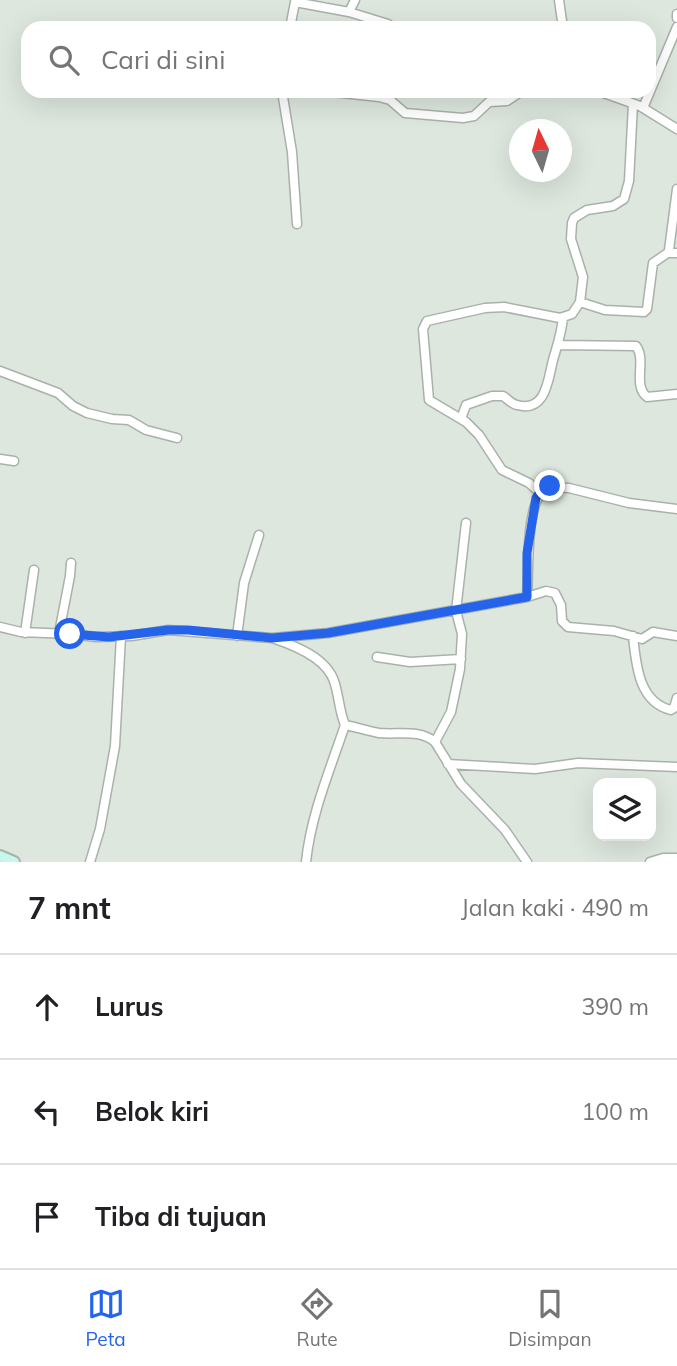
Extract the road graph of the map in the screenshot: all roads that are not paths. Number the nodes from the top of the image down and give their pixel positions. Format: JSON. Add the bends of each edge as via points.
{"nodes":[{"id":1,"x":355,"y":0,"type":"edge"},
{"id":2,"x":559,"y":0,"type":"edge"},
{"id":3,"x":294,"y":1,"type":"edge"},
{"id":4,"x":349,"y":12,"type":"junction"},
{"id":5,"x":291,"y":21,"type":"edge"},
{"id":6,"x":378,"y":21,"type":"edge"},
{"id":7,"x":562,"y":21,"type":"edge"},
{"id":8,"x":677,"y":27,"type":"edge"},
{"id":9,"x":656,"y":77,"type":"edge"},
{"id":10,"x":283,"y":98,"type":"edge"},
{"id":11,"x":387,"y":98,"type":"edge"},
{"id":12,"x":512,"y":98,"type":"edge"},
{"id":13,"x":617,"y":98,"type":"edge"},
{"id":14,"x":647,"y":98,"type":"edge"},
{"id":15,"x":633,"y":104,"type":"junction"},
{"id":16,"x":643,"y":108,"type":"junction"},
{"id":17,"x":677,"y":129,"type":"edge"},
{"id":18,"x":677,"y":189,"type":"edge"},
{"id":19,"x":297,"y":225,"type":"dead end"},
{"id":20,"x":673,"y":252,"type":"edge"},
{"id":21,"x":580,"y":302,"type":"junction"},
{"id":22,"x":563,"y":317,"type":"junction"},
{"id":23,"x":559,"y":345,"type":"junction"},
{"id":24,"x":0,"y":370,"type":"edge"},
{"id":25,"x":677,"y":394,"type":"edge"},
{"id":26,"x":461,"y":419,"type":"junction"},
{"id":27,"x":177,"y":438,"type":"dead end"},
{"id":28,"x":0,"y":459,"type":"edge"},
{"id":29,"x":14,"y":461,"type":"dead end"},
{"id":30,"x":540,"y":492,"type":"junction"},
{"id":31,"x":677,"y":509,"type":"edge"},
{"id":32,"x":466,"y":523,"type":"dead end"},
{"id":33,"x":259,"y":535,"type":"dead end"},
{"id":34,"x":71,"y":563,"type":"dead end"},
{"id":35,"x":34,"y":570,"type":"dead end"},
{"id":36,"x":527,"y":597,"type":"junction"},
{"id":37,"x":456,"y":611,"type":"junction"},
{"id":38,"x":0,"y":627,"type":"edge"},
{"id":39,"x":25,"y":632,"type":"junction"},
{"id":40,"x":59,"y":633,"type":"junction"},
{"id":41,"x":121,"y":636,"type":"junction"},
{"id":42,"x":237,"y":636,"type":"junction"},
{"id":43,"x":633,"y":636,"type":"junction"},
{"id":44,"x":677,"y":636,"type":"edge"},
{"id":45,"x":272,"y":638,"type":"junction"},
{"id":46,"x":377,"y":657,"type":"dead end"},
{"id":47,"x":461,"y":659,"type":"junction"},
{"id":48,"x":677,"y":698,"type":"edge"},
{"id":49,"x":345,"y":725,"type":"junction"},
{"id":50,"x":435,"y":741,"type":"junction"},
{"id":51,"x":448,"y":764,"type":"junction"},
{"id":52,"x":677,"y":767,"type":"edge"},
{"id":53,"x":0,"y":856,"type":"edge"},
{"id":54,"x":677,"y":859,"type":"edge"},
{"id":55,"x":14,"y":862,"type":"edge"},
{"id":56,"x":90,"y":862,"type":"edge"},
{"id":57,"x":306,"y":862,"type":"edge"},
{"id":58,"x":527,"y":862,"type":"edge"},
{"id":59,"x":650,"y":862,"type":"edge"}],
"edges":[{"from":1,"to":4,"type":"street"},
{"from":2,"to":7,"type":"street"},
{"from":3,"to":4,"type":"street"},
{"from":3,"to":5,"type":"street"},
{"from":4,"to":6,"type":"street"},
{"from":8,"to":9,"type":"street"},
{"from":10,"to":19,"type":"street"},
{"from":11,"to":12,"type":"street","via":[[405,113],[463,118],[474,116],[489,102]]},
{"from":13,"to":15,"type":"street"},
{"from":14,"to":16,"type":"street"},
{"from":15,"to":16,"type":"street"},
{"from":15,"to":21,"type":"street","via":[[624,199],[613,206],[587,210],[572,223],[571,239],[583,277]]},
{"from":16,"to":17,"type":"street"},
{"from":18,"to":20,"type":"street"},
{"from":20,"to":21,"type":"street","via":[[653,263],[644,312],[605,310]]},
{"from":21,"to":22,"type":"street","via":[[572,314]]},
{"from":22,"to":23,"type":"street"},
{"from":22,"to":26,"type":"street","via":[[505,307],[426,321],[423,338],[429,400]]},
{"from":23,"to":25,"type":"street","via":[[636,346],[644,395]]},
{"from":23,"to":26,"type":"street","via":[[545,394],[538,401],[519,406],[503,396],[492,396],[466,405]]},
{"from":24,"to":27,"type":"street","via":[[58,393],[87,413],[129,420]]},
{"from":26,"to":30,"type":"street","via":[[479,435],[502,470]]},
{"from":28,"to":29,"type":"street"},
{"from":30,"to":31,"type":"street","via":[[554,486]]},
{"from":30,"to":36,"type":"street","via":[[527,553]]},
{"from":32,"to":37,"type":"street"},
{"from":33,"to":42,"type":"street","via":[[244,583]]},
{"from":34,"to":40,"type":"street"},
{"from":35,"to":39,"type":"street"},
{"from":36,"to":37,"type":"street"},
{"from":36,"to":43,"type":"street","via":[[555,593],[568,627]]},
{"from":37,"to":45,"type":"street"},
{"from":37,"to":47,"type":"street"},
{"from":38,"to":39,"type":"street"},
{"from":39,"to":40,"type":"street"},
{"from":40,"to":41,"type":"street"},
{"from":41,"to":42,"type":"street","via":[[168,630]]},
{"from":41,"to":56,"type":"street","via":[[115,746]]},
{"from":42,"to":45,"type":"street"},
{"from":43,"to":44,"type":"street","via":[[643,639],[653,632]]},
{"from":43,"to":48,"type":"street","via":[[641,684],[652,700],[671,710]]},
{"from":45,"to":49,"type":"street","via":[[303,651],[327,670]]},
{"from":46,"to":47,"type":"street","via":[[410,662]]},
{"from":47,"to":50,"type":"street","via":[[451,712]]},
{"from":49,"to":50,"type":"street"},
{"from":49,"to":57,"type":"street","via":[[319,799]]},
{"from":50,"to":51,"type":"street"},
{"from":51,"to":52,"type":"street","via":[[535,769],[578,763]]},
{"from":51,"to":58,"type":"street"},
{"from":53,"to":55,"type":"street"},
{"from":54,"to":59,"type":"street"}]}
